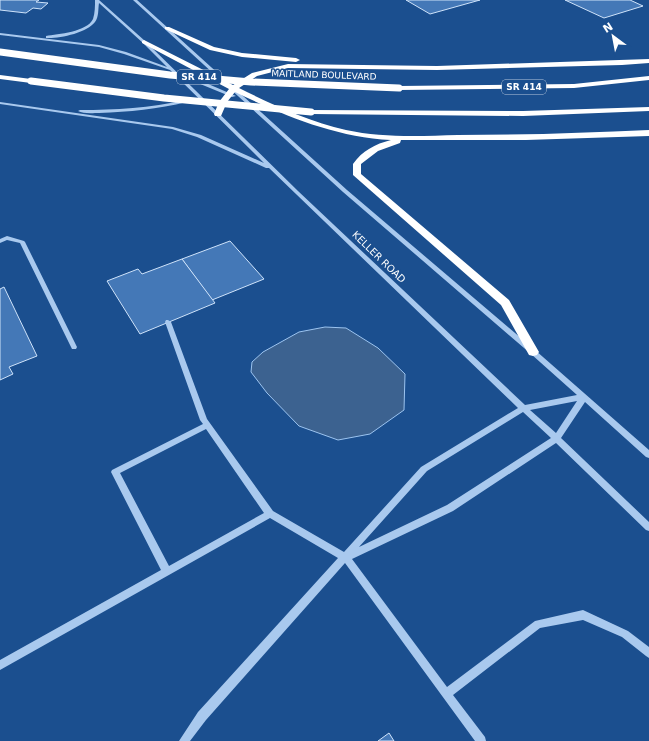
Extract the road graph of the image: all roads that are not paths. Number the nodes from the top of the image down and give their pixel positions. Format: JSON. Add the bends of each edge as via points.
{"nodes":[{"id":1,"x":97,"y":0,"type":"edge"},
{"id":2,"x":135,"y":0,"type":"edge"},
{"id":3,"x":166,"y":28,"type":"junction"},
{"id":4,"x":0,"y":34,"type":"edge"},
{"id":5,"x":27,"y":37,"type":"junction"},
{"id":6,"x":144,"y":42,"type":"junction"},
{"id":7,"x":0,"y":52,"type":"edge"},
{"id":8,"x":649,"y":61,"type":"edge"},
{"id":9,"x":208,"y":66,"type":"junction"},
{"id":10,"x":343,"y":66,"type":"junction"},
{"id":11,"x":174,"y":71,"type":"junction"},
{"id":12,"x":0,"y":77,"type":"edge"},
{"id":13,"x":649,"y":78,"type":"edge"},
{"id":14,"x":206,"y":88,"type":"junction"},
{"id":15,"x":231,"y":91,"type":"junction"},
{"id":16,"x":0,"y":103,"type":"edge"},
{"id":17,"x":32,"y":107,"type":"junction"},
{"id":18,"x":649,"y":108,"type":"edge"},
{"id":19,"x":218,"y":114,"type":"junction"},
{"id":20,"x":649,"y":133,"type":"edge"},
{"id":21,"x":414,"y":138,"type":"junction"},
{"id":22,"x":274,"y":170,"type":"junction"},
{"id":23,"x":0,"y":241,"type":"edge"},
{"id":24,"x":168,"y":322,"type":"dead end"},
{"id":25,"x":74,"y":347,"type":"dead end"},
{"id":26,"x":533,"y":352,"type":"junction"},
{"id":27,"x":584,"y":397,"type":"junction"},
{"id":28,"x":524,"y":408,"type":"junction"},
{"id":29,"x":208,"y":425,"type":"junction"},
{"id":30,"x":556,"y":439,"type":"junction"},
{"id":31,"x":649,"y":455,"type":"edge"},
{"id":32,"x":270,"y":514,"type":"junction"},
{"id":33,"x":649,"y":527,"type":"edge"},
{"id":34,"x":346,"y":558,"type":"junction"},
{"id":35,"x":167,"y":572,"type":"junction"},
{"id":36,"x":649,"y":653,"type":"edge"},
{"id":37,"x":0,"y":665,"type":"edge"},
{"id":38,"x":446,"y":694,"type":"junction"},
{"id":39,"x":184,"y":741,"type":"edge"},
{"id":40,"x":481,"y":741,"type":"edge"}],
"edges":[{"from":1,"to":5,"type":"street","via":[[95,18],[87,27],[55,36]]},
{"from":1,"to":6,"type":"street","name":"KELLER ROAD"},
{"from":2,"to":3,"type":"street"},
{"from":3,"to":9,"type":"street"},
{"from":3,"to":10,"type":"highway","via":[[212,50]]},
{"from":4,"to":5,"type":"street"},
{"from":5,"to":11,"type":"street","via":[[125,52]]},
{"from":6,"to":11,"type":"street","name":"KELLER ROAD"},
{"from":6,"to":14,"type":"highway"},
{"from":7,"to":13,"type":"highway","name":"MAITLAND BOULEVARD","number":"SR 414","bridge":true,"via":[[170,75],[251,82],[399,88],[574,86]]},
{"from":8,"to":10,"type":"highway","via":[[437,68]]},
{"from":9,"to":14,"type":"street"},
{"from":9,"to":15,"type":"street"},
{"from":10,"to":15,"type":"highway","via":[[288,66],[267,69],[254,74]]},
{"from":11,"to":14,"type":"street","name":"KELLER ROAD"},
{"from":11,"to":14,"type":"street"},
{"from":12,"to":18,"type":"highway","number":"SR 414","bridge":true,"via":[[164,98],[311,112],[587,113]]},
{"from":14,"to":15,"type":"highway"},
{"from":14,"to":17,"type":"street","via":[[194,98],[142,110],[116,112]]},
{"from":14,"to":19,"type":"street","name":"KELLER ROAD"},
{"from":15,"to":19,"type":"highway","via":[[223,100]]},
{"from":15,"to":21,"type":"highway","via":[[335,130],[394,138]]},
{"from":15,"to":26,"type":"street"},
{"from":16,"to":17,"type":"street"},
{"from":17,"to":22,"type":"street","via":[[174,128],[199,136]]},
{"from":19,"to":22,"type":"street","name":"KELLER ROAD"},
{"from":20,"to":21,"type":"highway"},
{"from":21,"to":26,"type":"highway","via":[[374,148],[357,164],[357,175],[506,302]]},
{"from":22,"to":28,"type":"street","name":"KELLER ROAD"},
{"from":23,"to":25,"type":"street","via":[[7,238],[22,242]]},
{"from":24,"to":29,"type":"street"},
{"from":26,"to":27,"type":"street"},
{"from":27,"to":28,"type":"street"},
{"from":27,"to":30,"type":"street"},
{"from":27,"to":31,"type":"street"},
{"from":28,"to":30,"type":"street","name":"KELLER ROAD"},
{"from":28,"to":34,"type":"street","via":[[424,470]]},
{"from":29,"to":32,"type":"street"},
{"from":29,"to":35,"type":"street","via":[[115,472]]},
{"from":30,"to":33,"type":"street","name":"KELLER ROAD"},
{"from":30,"to":34,"type":"street","via":[[450,508]]},
{"from":32,"to":34,"type":"street"},
{"from":32,"to":35,"type":"street"},
{"from":34,"to":38,"type":"street"},
{"from":34,"to":39,"type":"street","via":[[202,716]]},
{"from":35,"to":37,"type":"street"},
{"from":36,"to":38,"type":"street","via":[[625,634],[583,615],[538,624]]},
{"from":38,"to":40,"type":"street"}]}
